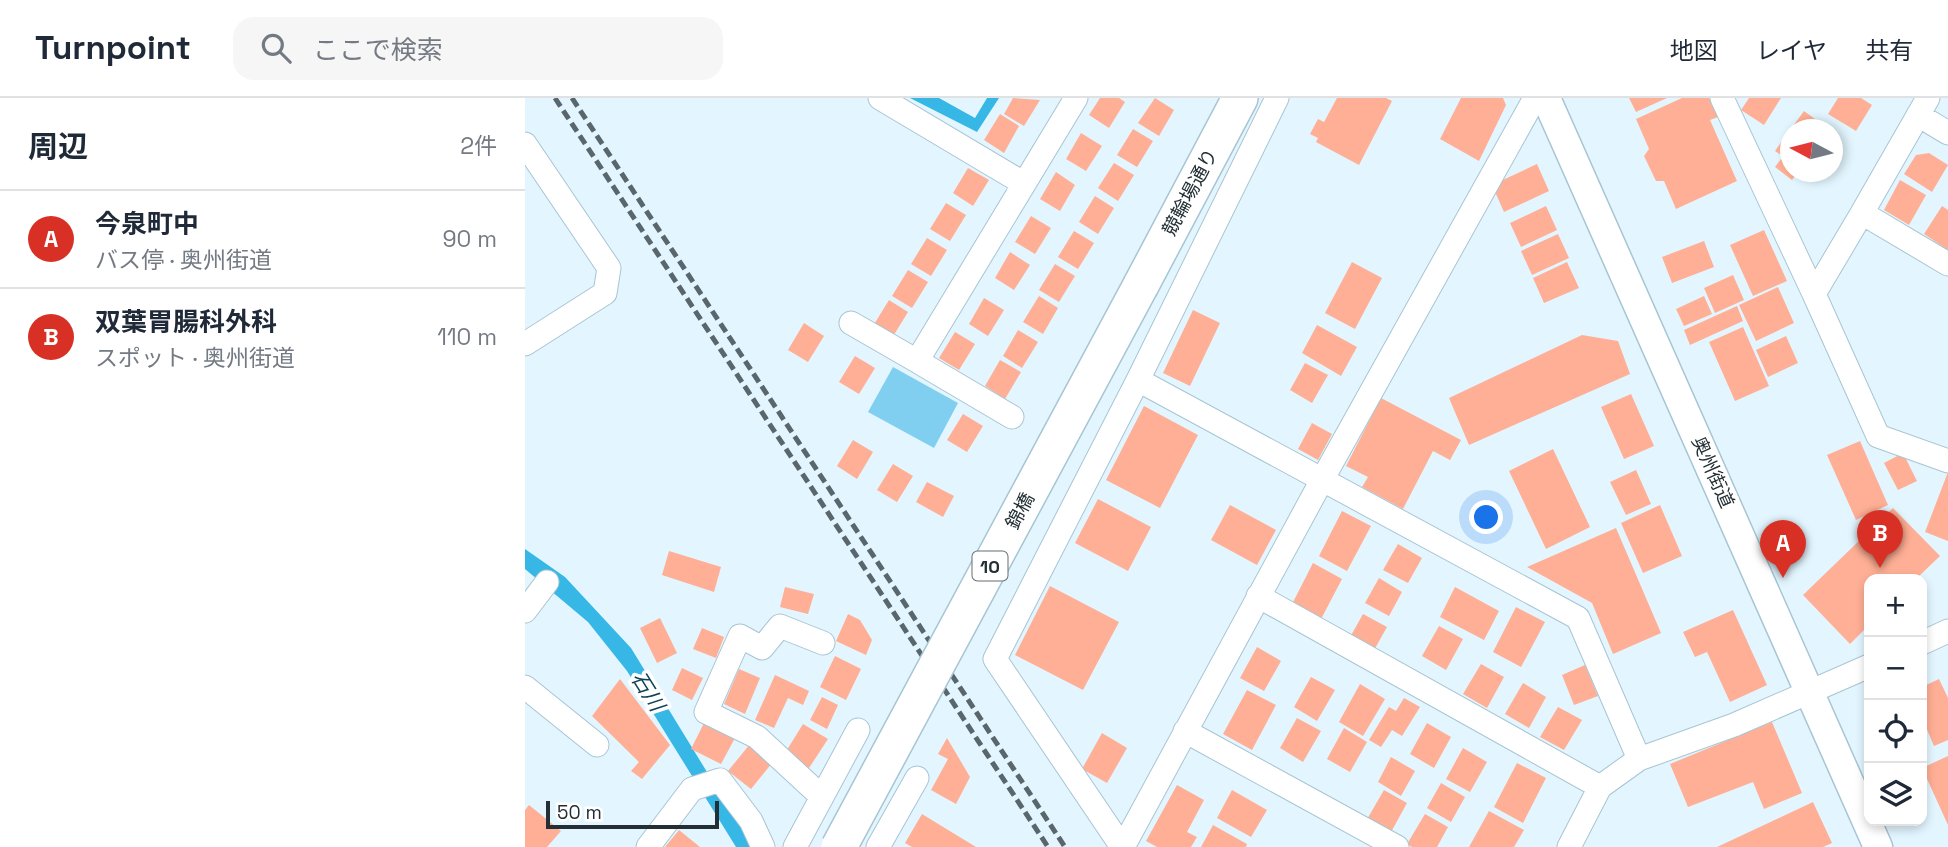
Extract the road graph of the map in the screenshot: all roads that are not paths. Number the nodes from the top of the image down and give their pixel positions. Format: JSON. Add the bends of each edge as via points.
{"nodes":[{"id":1,"x":880,"y":98,"type":"edge"},
{"id":2,"x":1076,"y":98,"type":"edge"},
{"id":3,"x":1240,"y":98,"type":"edge"},
{"id":4,"x":1277,"y":98,"type":"edge"},
{"id":5,"x":1535,"y":98,"type":"edge"},
{"id":6,"x":1546,"y":98,"type":"edge"},
{"id":7,"x":1722,"y":98,"type":"edge"},
{"id":8,"x":1923,"y":106,"type":"edge"},
{"id":9,"x":1948,"y":133,"type":"edge"},
{"id":10,"x":525,"y":145,"type":"edge"},
{"id":11,"x":1023,"y":183,"type":"junction"},
{"id":12,"x":1862,"y":213,"type":"junction"},
{"id":13,"x":1948,"y":264,"type":"edge"},
{"id":14,"x":1141,"y":285,"type":"joint"},
{"id":15,"x":1814,"y":294,"type":"junction"},
{"id":16,"x":851,"y":323,"type":"dead end"},
{"id":17,"x":525,"y":344,"type":"edge"},
{"id":18,"x":917,"y":361,"type":"junction"},
{"id":19,"x":1138,"y":380,"type":"junction"},
{"id":20,"x":1012,"y":417,"type":"dead end"},
{"id":21,"x":1948,"y":461,"type":"edge"},
{"id":22,"x":1322,"y":480,"type":"junction"},
{"id":23,"x":547,"y":582,"type":"dead end"},
{"id":24,"x":1258,"y":596,"type":"junction"},
{"id":25,"x":525,"y":611,"type":"edge"},
{"id":26,"x":1948,"y":631,"type":"edge"},
{"id":27,"x":1927,"y":641,"type":"edge"},
{"id":28,"x":823,"y":643,"type":"dead end"},
{"id":29,"x":1864,"y":668,"type":"edge"},
{"id":30,"x":525,"y":687,"type":"edge"},
{"id":31,"x":1810,"y":692,"type":"junction"},
{"id":32,"x":858,"y":730,"type":"dead end"},
{"id":33,"x":1185,"y":731,"type":"junction"},
{"id":34,"x":597,"y":746,"type":"dead end"},
{"id":35,"x":1639,"y":759,"type":"junction"},
{"id":36,"x":917,"y":778,"type":"dead end"},
{"id":37,"x":1600,"y":787,"type":"junction"},
{"id":38,"x":823,"y":797,"type":"junction"},
{"id":39,"x":648,"y":847,"type":"edge"},
{"id":40,"x":764,"y":847,"type":"edge"},
{"id":41,"x":795,"y":847,"type":"edge"},
{"id":42,"x":839,"y":847,"type":"edge"},
{"id":43,"x":877,"y":847,"type":"edge"},
{"id":44,"x":1123,"y":847,"type":"edge"},
{"id":45,"x":1397,"y":847,"type":"edge"},
{"id":46,"x":1569,"y":847,"type":"edge"},
{"id":47,"x":1878,"y":847,"type":"edge"}],
"edges":[{"from":1,"to":11,"type":"street"},
{"from":2,"to":11,"type":"street"},
{"from":3,"to":14,"type":"main road","name":"競輪場通り","number":"10"},
{"from":4,"to":19,"type":"street"},
{"from":5,"to":22,"type":"street"},
{"from":6,"to":31,"type":"street","name":"奥州街道"},
{"from":7,"to":15,"type":"street"},
{"from":8,"to":9,"type":"street"},
{"from":8,"to":12,"type":"street"},
{"from":10,"to":17,"type":"street","via":[[609,268],[605,293]]},
{"from":11,"to":18,"type":"street"},
{"from":12,"to":13,"type":"street"},
{"from":12,"to":15,"type":"street"},
{"from":14,"to":42,"type":"main road","name":"錦橋","number":"10","bridge":true},
{"from":15,"to":21,"type":"street","via":[[1878,436]]},
{"from":16,"to":18,"type":"street"},
{"from":18,"to":20,"type":"street"},
{"from":19,"to":22,"type":"street"},
{"from":19,"to":44,"type":"street","via":[[995,659]]},
{"from":22,"to":24,"type":"street"},
{"from":22,"to":35,"type":"street","via":[[1578,618]]},
{"from":23,"to":25,"type":"street"},
{"from":24,"to":33,"type":"street"},
{"from":24,"to":37,"type":"street"},
{"from":26,"to":27,"type":"street"},
{"from":28,"to":38,"type":"street","via":[[780,626],[762,648],[740,636],[706,712],[757,737]]},
{"from":29,"to":31,"type":"street"},
{"from":30,"to":34,"type":"street"},
{"from":31,"to":35,"type":"street"},
{"from":31,"to":47,"type":"street","name":"奥州街道"},
{"from":32,"to":38,"type":"street"},
{"from":33,"to":44,"type":"street"},
{"from":33,"to":45,"type":"street"},
{"from":35,"to":37,"type":"street"},
{"from":36,"to":43,"type":"street"},
{"from":37,"to":46,"type":"street"},
{"from":38,"to":41,"type":"street"},
{"from":39,"to":40,"type":"street","via":[[692,789],[720,780]]}]}
